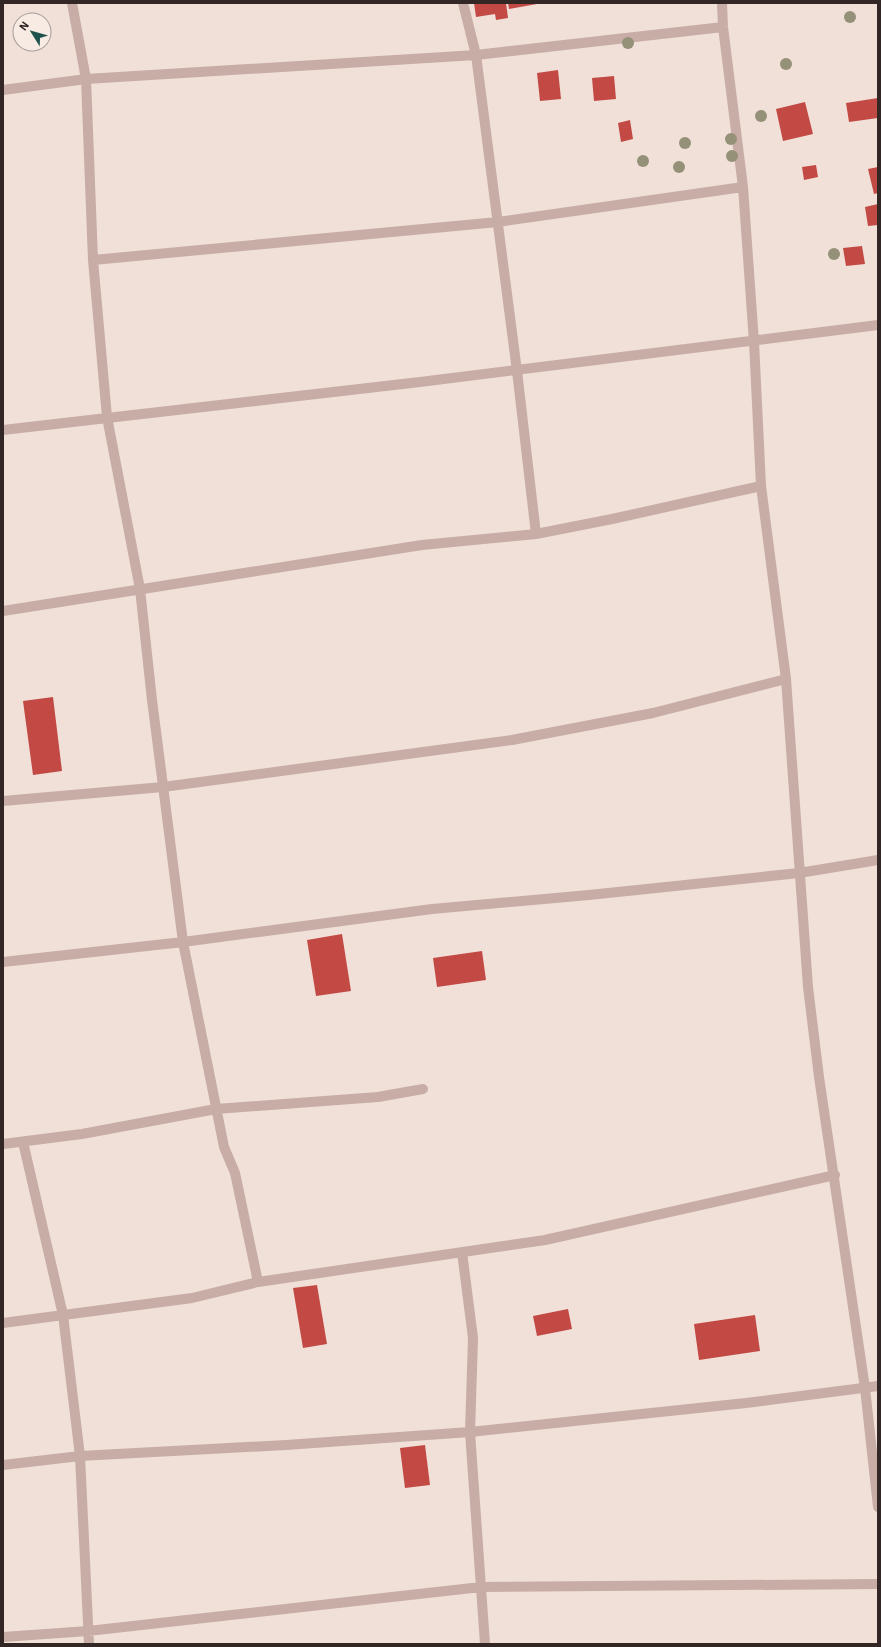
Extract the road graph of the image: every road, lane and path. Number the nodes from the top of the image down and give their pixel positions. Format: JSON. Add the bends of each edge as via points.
{"nodes":[{"id":1,"x":72,"y":3,"type":"edge"},
{"id":2,"x":462,"y":3,"type":"edge"},
{"id":3,"x":722,"y":3,"type":"edge"},
{"id":4,"x":723,"y":28,"type":"junction"},
{"id":5,"x":476,"y":55,"type":"junction"},
{"id":6,"x":86,"y":79,"type":"junction"},
{"id":7,"x":3,"y":90,"type":"edge"},
{"id":8,"x":743,"y":187,"type":"junction"},
{"id":9,"x":498,"y":222,"type":"junction"},
{"id":10,"x":93,"y":260,"type":"junction"},
{"id":11,"x":878,"y":326,"type":"edge"},
{"id":12,"x":754,"y":342,"type":"junction"},
{"id":13,"x":518,"y":371,"type":"junction"},
{"id":14,"x":107,"y":417,"type":"junction"},
{"id":15,"x":3,"y":430,"type":"edge"},
{"id":16,"x":761,"y":486,"type":"junction"},
{"id":17,"x":536,"y":534,"type":"junction"},
{"id":18,"x":140,"y":589,"type":"junction"},
{"id":19,"x":3,"y":611,"type":"edge"},
{"id":20,"x":786,"y":679,"type":"junction"},
{"id":21,"x":163,"y":787,"type":"junction"},
{"id":22,"x":3,"y":801,"type":"edge"},
{"id":23,"x":878,"y":860,"type":"edge"},
{"id":24,"x":799,"y":873,"type":"junction"},
{"id":25,"x":183,"y":942,"type":"junction"},
{"id":26,"x":3,"y":962,"type":"edge"},
{"id":27,"x":424,"y":1089,"type":"dead end"},
{"id":28,"x":216,"y":1109,"type":"junction"},
{"id":29,"x":23,"y":1142,"type":"junction"},
{"id":30,"x":3,"y":1144,"type":"edge"},
{"id":31,"x":835,"y":1175,"type":"junction"},
{"id":32,"x":462,"y":1252,"type":"junction"},
{"id":33,"x":258,"y":1282,"type":"junction"},
{"id":34,"x":63,"y":1315,"type":"junction"},
{"id":35,"x":3,"y":1323,"type":"edge"},
{"id":36,"x":878,"y":1386,"type":"edge"},
{"id":37,"x":865,"y":1388,"type":"junction"},
{"id":38,"x":470,"y":1432,"type":"junction"},
{"id":39,"x":80,"y":1456,"type":"junction"},
{"id":40,"x":3,"y":1465,"type":"edge"},
{"id":41,"x":878,"y":1507,"type":"edge"},
{"id":42,"x":878,"y":1584,"type":"edge"},
{"id":43,"x":481,"y":1588,"type":"junction"},
{"id":44,"x":88,"y":1631,"type":"junction"},
{"id":45,"x":3,"y":1637,"type":"edge"},
{"id":46,"x":89,"y":1644,"type":"edge"},
{"id":47,"x":485,"y":1644,"type":"edge"}],
"edges":[{"from":1,"to":6,"type":"street"},
{"from":2,"to":5,"type":"street"},
{"from":3,"to":4,"type":"street"},
{"from":4,"to":5,"type":"street"},
{"from":4,"to":8,"type":"street"},
{"from":5,"to":6,"type":"street"},
{"from":5,"to":9,"type":"street"},
{"from":6,"to":7,"type":"street"},
{"from":6,"to":10,"type":"street"},
{"from":8,"to":9,"type":"street"},
{"from":8,"to":12,"type":"street"},
{"from":9,"to":10,"type":"street"},
{"from":9,"to":13,"type":"street"},
{"from":10,"to":14,"type":"street"},
{"from":11,"to":12,"type":"street"},
{"from":12,"to":13,"type":"street"},
{"from":12,"to":16,"type":"street"},
{"from":13,"to":14,"type":"street"},
{"from":13,"to":17,"type":"street"},
{"from":14,"to":15,"type":"street"},
{"from":14,"to":18,"type":"street"},
{"from":16,"to":17,"type":"street"},
{"from":16,"to":20,"type":"street"},
{"from":17,"to":18,"type":"street","via":[[422,545]]},
{"from":18,"to":19,"type":"street"},
{"from":18,"to":21,"type":"street"},
{"from":20,"to":21,"type":"street","via":[[653,713],[512,740]]},
{"from":20,"to":24,"type":"street"},
{"from":21,"to":22,"type":"street"},
{"from":21,"to":25,"type":"street"},
{"from":23,"to":24,"type":"street"},
{"from":24,"to":25,"type":"street","via":[[432,909]]},
{"from":24,"to":31,"type":"street","via":[[808,987]]},
{"from":25,"to":26,"type":"street"},
{"from":25,"to":28,"type":"street"},
{"from":27,"to":28,"type":"street","via":[[378,1097]]},
{"from":28,"to":29,"type":"street","via":[[82,1134]]},
{"from":28,"to":33,"type":"street","via":[[224,1147],[235,1173]]},
{"from":29,"to":30,"type":"street"},
{"from":29,"to":34,"type":"street"},
{"from":31,"to":32,"type":"street","via":[[545,1240]]},
{"from":31,"to":37,"type":"street"},
{"from":32,"to":33,"type":"street"},
{"from":32,"to":38,"type":"street","via":[[473,1338]]},
{"from":33,"to":34,"type":"street","via":[[192,1298]]},
{"from":34,"to":35,"type":"street"},
{"from":34,"to":39,"type":"street"},
{"from":36,"to":37,"type":"street"},
{"from":37,"to":38,"type":"street"},
{"from":37,"to":41,"type":"street"},
{"from":38,"to":39,"type":"street"},
{"from":38,"to":43,"type":"street"},
{"from":39,"to":40,"type":"street"},
{"from":39,"to":44,"type":"street"},
{"from":42,"to":43,"type":"street"},
{"from":43,"to":44,"type":"street"},
{"from":43,"to":47,"type":"street"},
{"from":44,"to":45,"type":"street"},
{"from":44,"to":46,"type":"street"}]}
